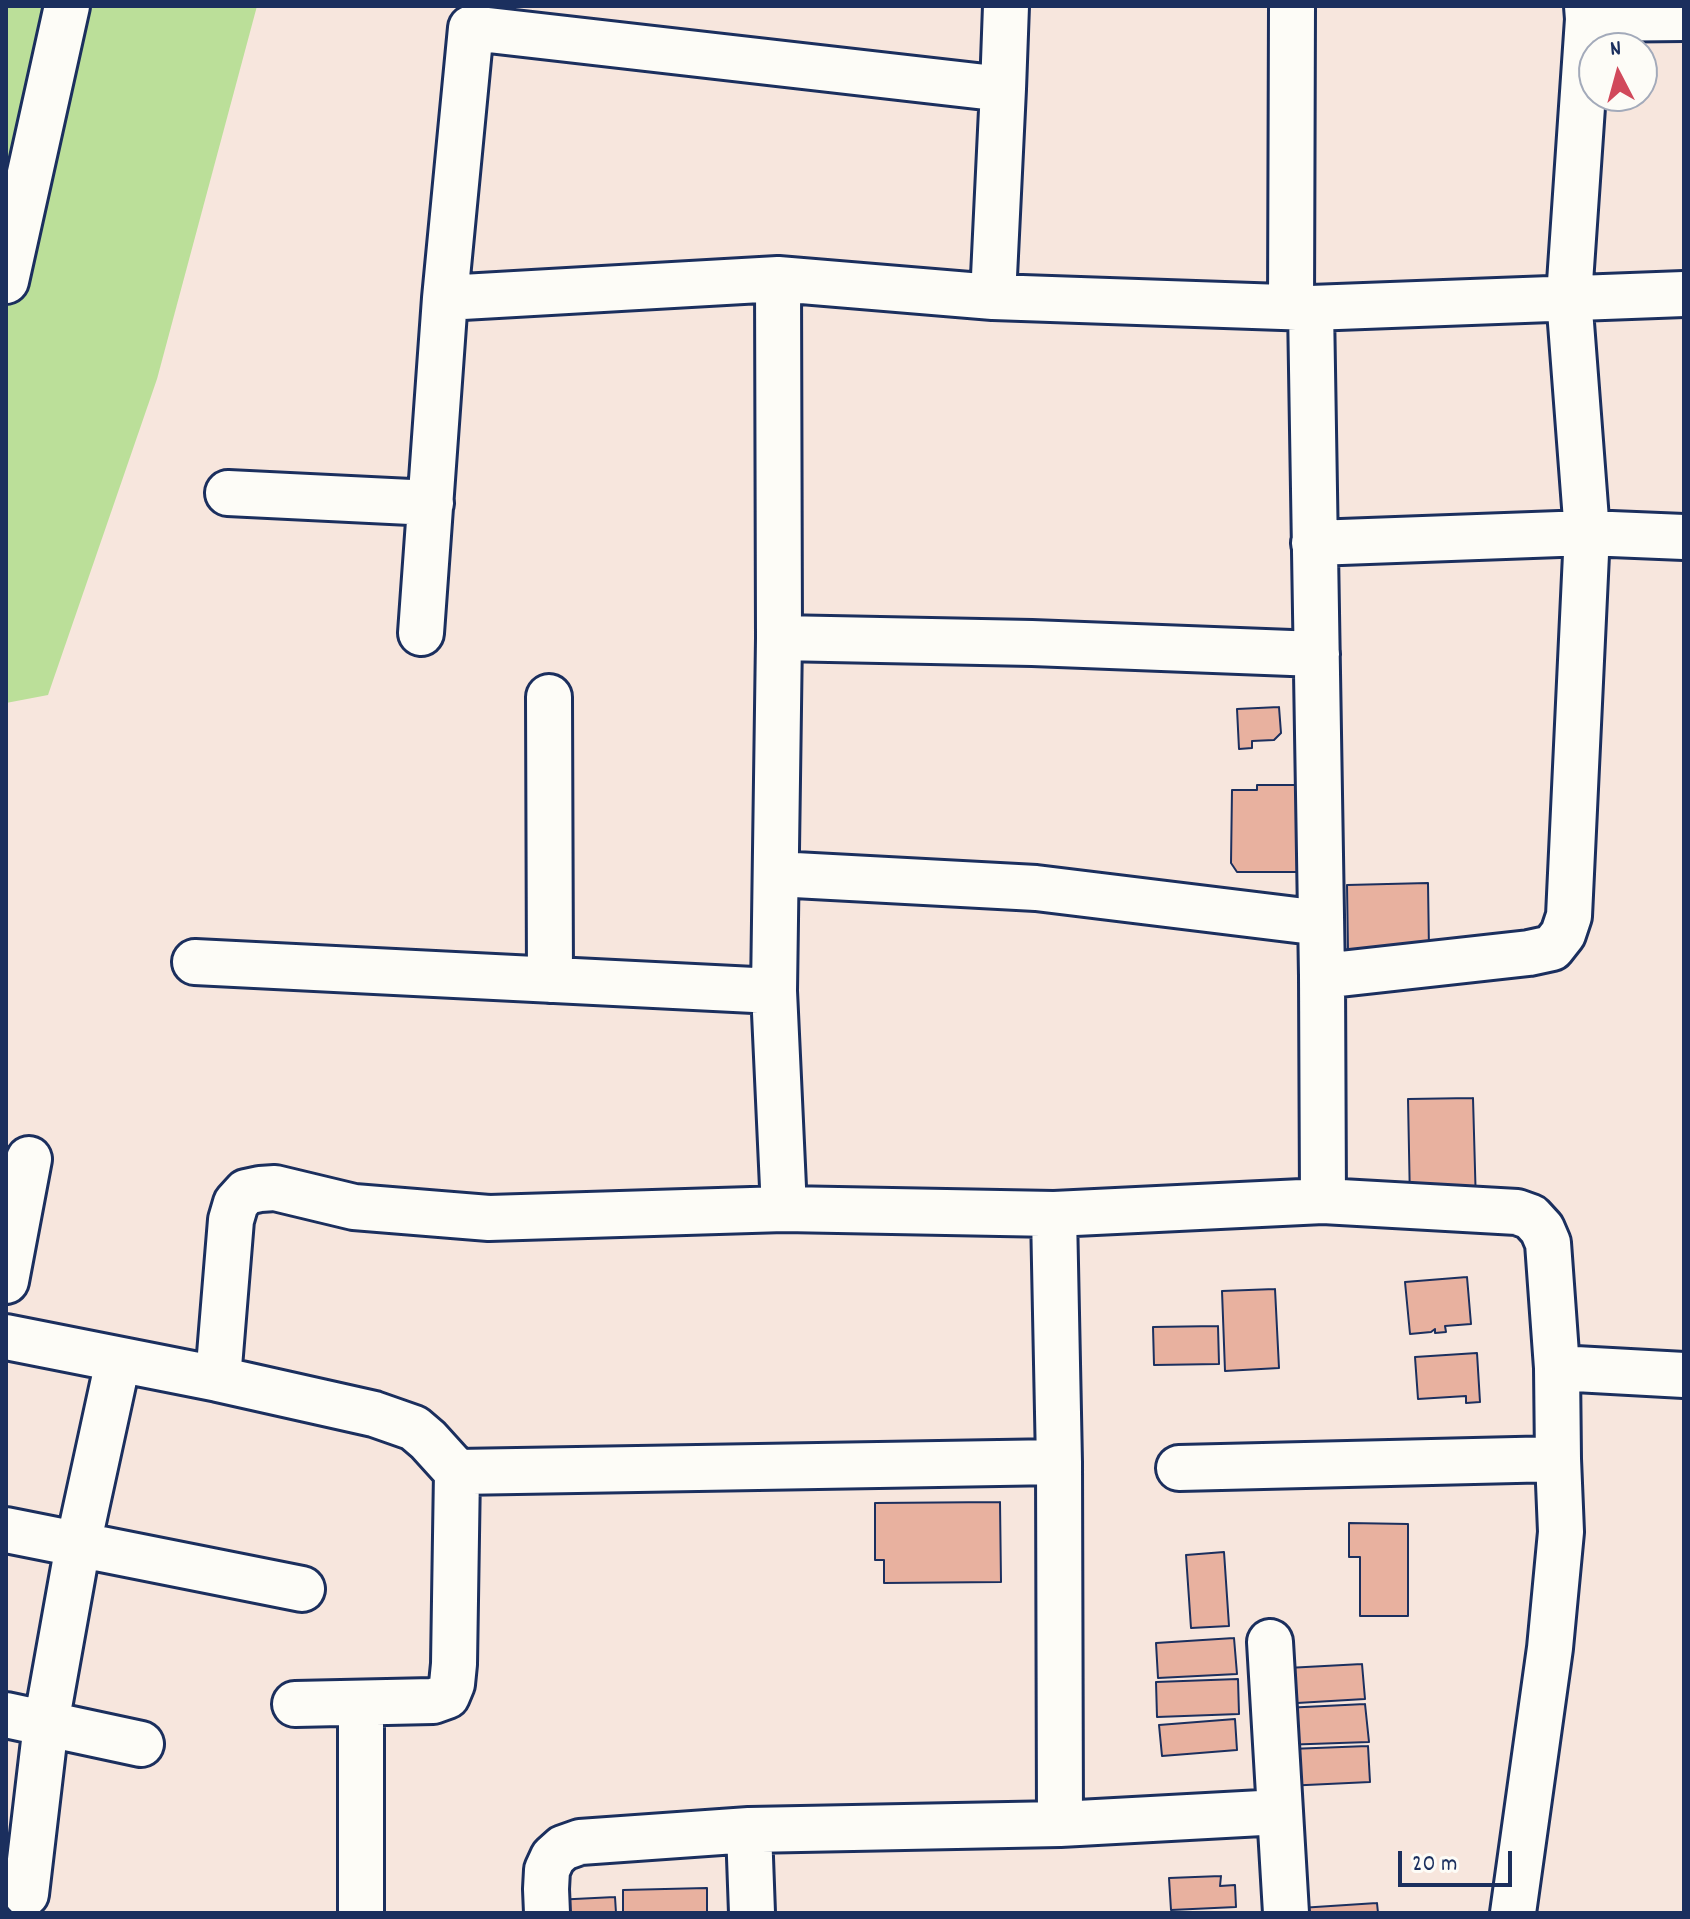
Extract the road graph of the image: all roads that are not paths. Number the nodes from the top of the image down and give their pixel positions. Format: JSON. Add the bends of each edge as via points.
{"nodes":[{"id":1,"x":67,"y":6,"type":"edge"},
{"id":2,"x":1006,"y":6,"type":"edge"},
{"id":3,"x":1292,"y":6,"type":"edge"},
{"id":4,"x":1587,"y":12,"type":"edge"},
{"id":5,"x":471,"y":17,"type":"edge"},
{"id":6,"x":1684,"y":18,"type":"edge"},
{"id":7,"x":1003,"y":89,"type":"junction"},
{"id":8,"x":778,"y":279,"type":"junction"},
{"id":9,"x":6,"y":281,"type":"edge"},
{"id":10,"x":1684,"y":294,"type":"edge"},
{"id":11,"x":993,"y":297,"type":"junction"},
{"id":12,"x":1569,"y":297,"type":"junction"},
{"id":13,"x":445,"y":298,"type":"junction"},
{"id":14,"x":1301,"y":308,"type":"junction"},
{"id":15,"x":228,"y":493,"type":"dead end"},
{"id":16,"x":431,"y":503,"type":"junction"},
{"id":17,"x":1587,"y":533,"type":"junction"},
{"id":18,"x":1684,"y":537,"type":"edge"},
{"id":19,"x":1314,"y":543,"type":"junction"},
{"id":20,"x":421,"y":633,"type":"dead end"},
{"id":21,"x":779,"y":638,"type":"junction"},
{"id":22,"x":1317,"y":654,"type":"junction"},
{"id":23,"x":549,"y":697,"type":"dead end"},
{"id":24,"x":776,"y":874,"type":"junction"},
{"id":25,"x":1321,"y":923,"type":"junction"},
{"id":26,"x":195,"y":962,"type":"dead end"},
{"id":27,"x":1322,"y":976,"type":"junction"},
{"id":28,"x":550,"y":980,"type":"junction"},
{"id":29,"x":774,"y":991,"type":"junction"},
{"id":30,"x":29,"y":1159,"type":"dead end"},
{"id":31,"x":1323,"y":1201,"type":"junction"},
{"id":32,"x":784,"y":1209,"type":"junction"},
{"id":33,"x":1054,"y":1214,"type":"junction"},
{"id":34,"x":6,"y":1281,"type":"edge"},
{"id":35,"x":6,"y":1337,"type":"edge"},
{"id":36,"x":118,"y":1361,"type":"junction"},
{"id":37,"x":1557,"y":1368,"type":"junction"},
{"id":38,"x":1684,"y":1375,"type":"edge"},
{"id":39,"x":218,"y":1379,"type":"junction"},
{"id":40,"x":1558,"y":1459,"type":"junction"},
{"id":41,"x":1059,"y":1462,"type":"junction"},
{"id":42,"x":1179,"y":1468,"type":"dead end"},
{"id":43,"x":457,"y":1472,"type":"junction"},
{"id":44,"x":6,"y":1530,"type":"edge"},
{"id":45,"x":78,"y":1545,"type":"junction"},
{"id":46,"x":302,"y":1589,"type":"dead end"},
{"id":47,"x":1270,"y":1642,"type":"dead end"},
{"id":48,"x":361,"y":1703,"type":"junction"},
{"id":49,"x":295,"y":1704,"type":"dead end"},
{"id":50,"x":26,"y":1720,"type":"edge"},
{"id":51,"x":141,"y":1744,"type":"dead end"},
{"id":52,"x":1280,"y":1812,"type":"junction"},
{"id":53,"x":1060,"y":1824,"type":"junction"},
{"id":54,"x":749,"y":1830,"type":"junction"},
{"id":55,"x":26,"y":1894,"type":"dead end"},
{"id":56,"x":361,"y":1913,"type":"edge"},
{"id":57,"x":547,"y":1913,"type":"edge"},
{"id":58,"x":752,"y":1913,"type":"edge"},
{"id":59,"x":1286,"y":1913,"type":"edge"},
{"id":60,"x":1513,"y":1913,"type":"edge"}],
"edges":[{"from":1,"to":9,"type":"street"},
{"from":2,"to":7,"type":"street"},
{"from":3,"to":14,"type":"street"},
{"from":4,"to":6,"type":"street"},
{"from":4,"to":12,"type":"street"},
{"from":5,"to":7,"type":"street"},
{"from":5,"to":13,"type":"street"},
{"from":7,"to":11,"type":"street"},
{"from":8,"to":11,"type":"street"},
{"from":8,"to":13,"type":"street"},
{"from":8,"to":21,"type":"street"},
{"from":10,"to":12,"type":"street"},
{"from":11,"to":14,"type":"street"},
{"from":12,"to":14,"type":"street"},
{"from":12,"to":17,"type":"street"},
{"from":13,"to":16,"type":"street"},
{"from":14,"to":19,"type":"street"},
{"from":15,"to":16,"type":"street"},
{"from":16,"to":20,"type":"street"},
{"from":17,"to":18,"type":"street"},
{"from":17,"to":19,"type":"street"},
{"from":17,"to":27,"type":"street","via":[[1569,916],[1563,934],[1552,948],[1529,953]]},
{"from":19,"to":22,"type":"street"},
{"from":21,"to":22,"type":"street"},
{"from":21,"to":24,"type":"street"},
{"from":22,"to":25,"type":"street"},
{"from":23,"to":28,"type":"street"},
{"from":24,"to":25,"type":"street","via":[[1036,888]]},
{"from":24,"to":29,"type":"street"},
{"from":25,"to":27,"type":"street"},
{"from":26,"to":28,"type":"street"},
{"from":27,"to":31,"type":"street"},
{"from":28,"to":29,"type":"street"},
{"from":29,"to":32,"type":"street"},
{"from":30,"to":34,"type":"street"},
{"from":31,"to":33,"type":"street"},
{"from":31,"to":37,"type":"street","via":[[1531,1217],[1548,1243]]},
{"from":32,"to":33,"type":"street"},
{"from":32,"to":39,"type":"street","via":[[489,1218],[354,1207],[275,1188],[246,1192],[231,1220]]},
{"from":33,"to":41,"type":"street"},
{"from":35,"to":36,"type":"street"},
{"from":36,"to":39,"type":"street"},
{"from":36,"to":45,"type":"street"},
{"from":37,"to":38,"type":"street"},
{"from":37,"to":40,"type":"street"},
{"from":39,"to":43,"type":"street","via":[[414,1428]]},
{"from":40,"to":42,"type":"street"},
{"from":40,"to":60,"type":"street","via":[[1561,1532],[1550,1648]]},
{"from":41,"to":43,"type":"street"},
{"from":41,"to":53,"type":"street"},
{"from":43,"to":48,"type":"street","via":[[452,1684],[447,1696],[433,1701]]},
{"from":44,"to":45,"type":"street"},
{"from":45,"to":46,"type":"street"},
{"from":45,"to":50,"type":"street"},
{"from":47,"to":52,"type":"street"},
{"from":48,"to":49,"type":"street"},
{"from":48,"to":56,"type":"street"},
{"from":50,"to":51,"type":"street"},
{"from":50,"to":55,"type":"street"},
{"from":52,"to":53,"type":"street"},
{"from":52,"to":59,"type":"street"},
{"from":53,"to":54,"type":"street"},
{"from":54,"to":57,"type":"street","via":[[580,1842],[563,1848],[547,1870]]},
{"from":54,"to":58,"type":"street"}]}
